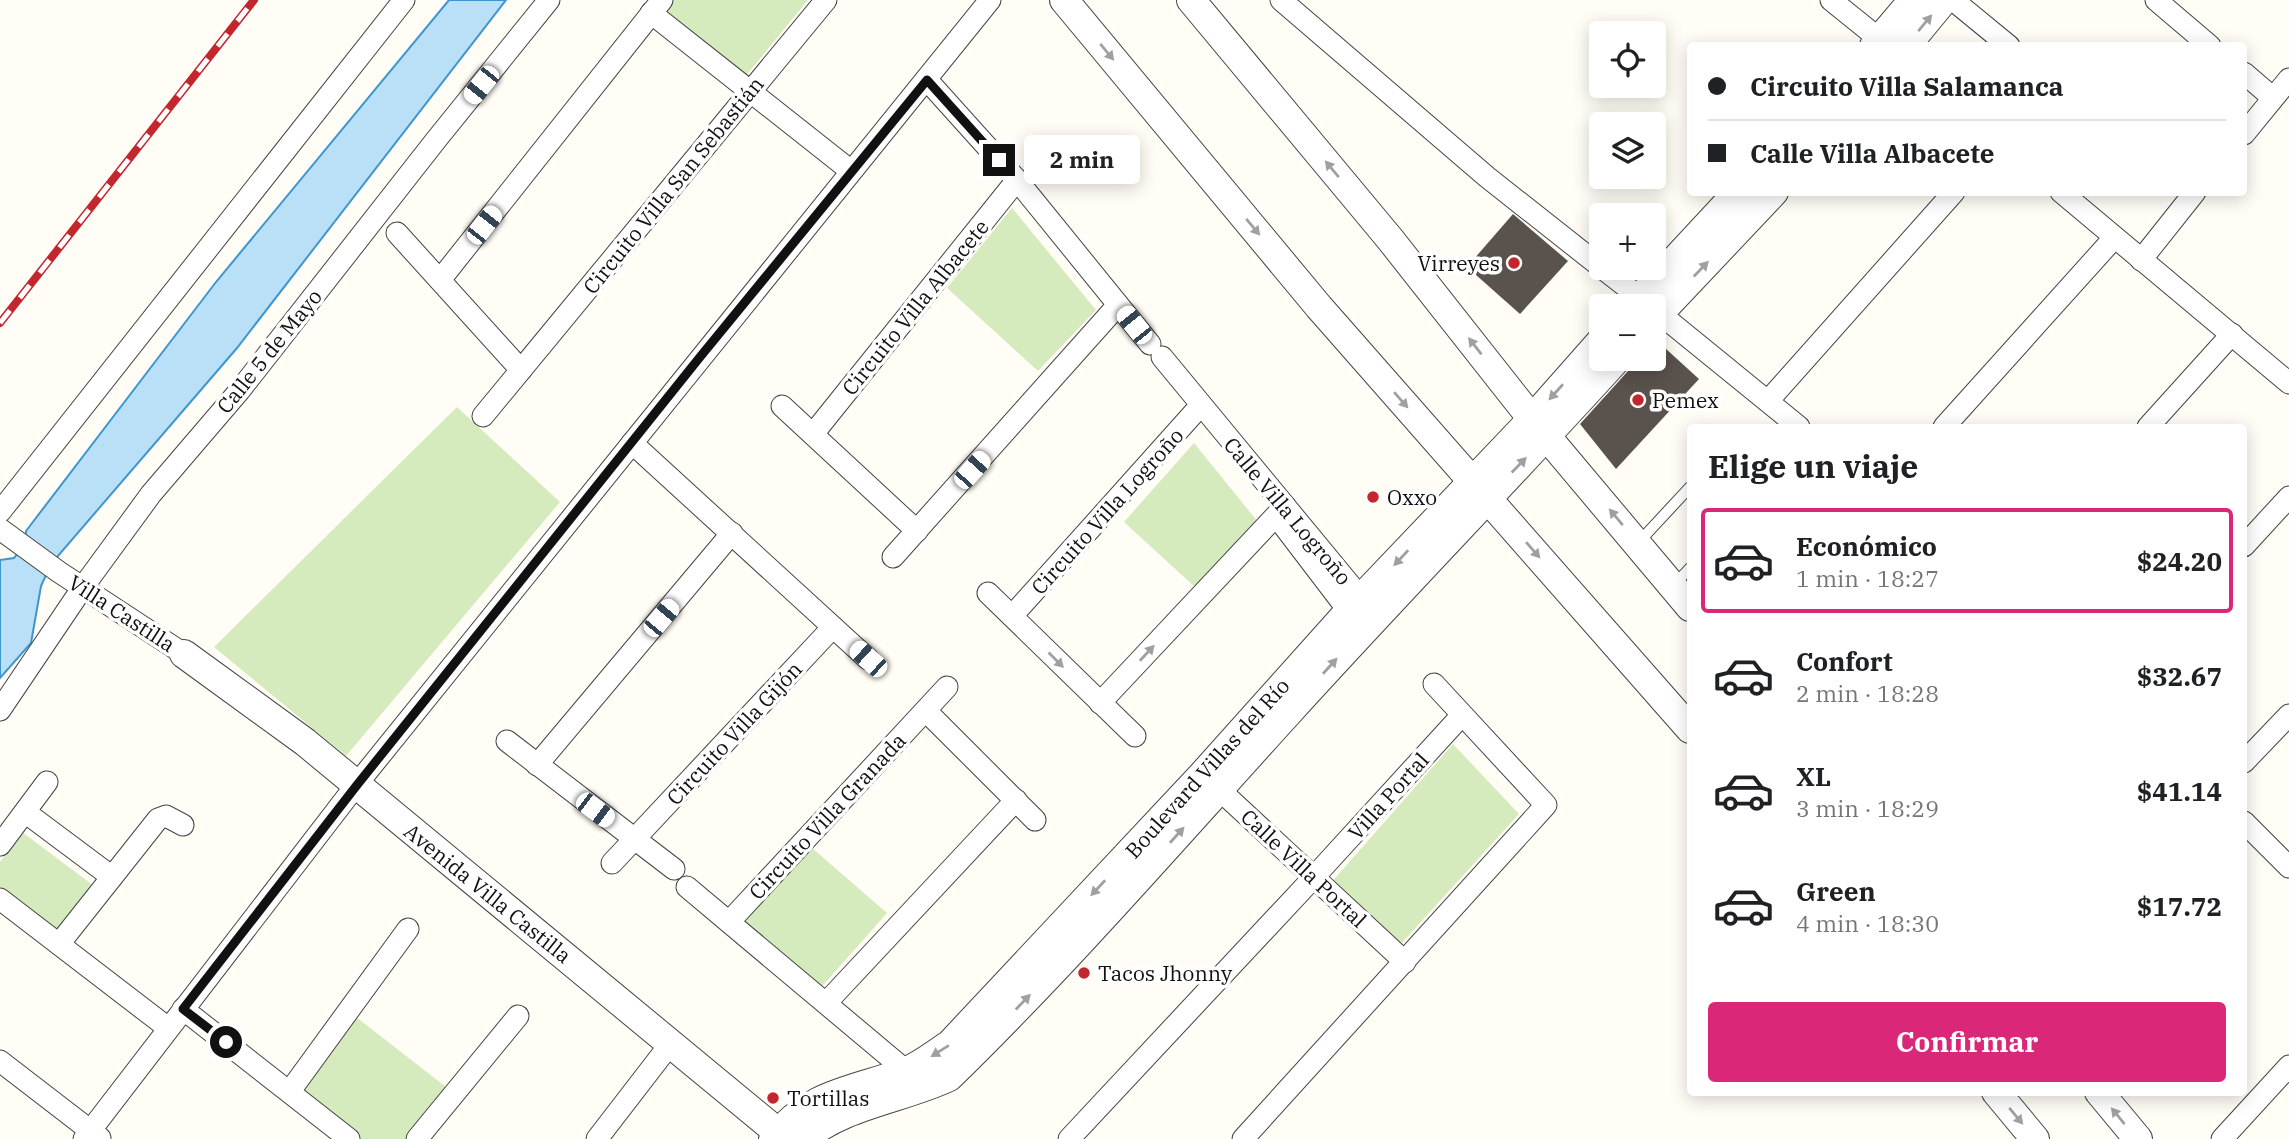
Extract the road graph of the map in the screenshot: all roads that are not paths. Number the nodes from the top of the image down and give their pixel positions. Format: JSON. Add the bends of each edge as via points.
{"nodes":[{"id":1,"x":404,"y":0,"type":"edge"},
{"id":2,"x":549,"y":0,"type":"edge"},
{"id":3,"x":826,"y":0,"type":"edge"},
{"id":4,"x":990,"y":0,"type":"edge"},
{"id":5,"x":1064,"y":0,"type":"edge"},
{"id":6,"x":1191,"y":0,"type":"edge"},
{"id":7,"x":1282,"y":0,"type":"edge"},
{"id":8,"x":1831,"y":0,"type":"edge"},
{"id":9,"x":1913,"y":0,"type":"edge"},
{"id":10,"x":1944,"y":0,"type":"edge"},
{"id":11,"x":1953,"y":0,"type":"edge"},
{"id":12,"x":2156,"y":0,"type":"edge"},
{"id":13,"x":657,"y":7,"type":"edge"},
{"id":14,"x":1884,"y":42,"type":"edge"},
{"id":15,"x":1888,"y":42,"type":"edge"},
{"id":16,"x":1890,"y":42,"type":"edge"},
{"id":17,"x":2004,"y":42,"type":"edge"},
{"id":18,"x":2205,"y":42,"type":"edge"},
{"id":19,"x":2247,"y":76,"type":"edge"},
{"id":20,"x":2289,"y":79,"type":"edge"},
{"id":21,"x":927,"y":80,"type":"junction"},
{"id":22,"x":750,"y":92,"type":"junction"},
{"id":23,"x":2273,"y":98,"type":"junction"},
{"id":24,"x":2247,"y":130,"type":"edge"},
{"id":25,"x":851,"y":171,"type":"junction"},
{"id":26,"x":1017,"y":180,"type":"junction"},
{"id":27,"x":1735,"y":196,"type":"edge"},
{"id":28,"x":1770,"y":196,"type":"edge"},
{"id":29,"x":1950,"y":196,"type":"edge"},
{"id":30,"x":2066,"y":196,"type":"edge"},
{"id":31,"x":2191,"y":196,"type":"edge"},
{"id":32,"x":397,"y":233,"type":"dead end"},
{"id":33,"x":2114,"y":237,"type":"junction"},
{"id":34,"x":1589,"y":257,"type":"edge"},
{"id":35,"x":2141,"y":260,"type":"junction"},
{"id":36,"x":440,"y":280,"type":"junction"},
{"id":37,"x":1617,"y":280,"type":"edge"},
{"id":38,"x":1632,"y":294,"type":"edge"},
{"id":39,"x":1659,"y":294,"type":"edge"},
{"id":40,"x":1663,"y":294,"type":"edge"},
{"id":41,"x":1118,"y":305,"type":"junction"},
{"id":42,"x":1666,"y":322,"type":"edge"},
{"id":43,"x":2232,"y":334,"type":"junction"},
{"id":44,"x":1589,"y":358,"type":"edge"},
{"id":45,"x":521,"y":370,"type":"junction"},
{"id":46,"x":1604,"y":371,"type":"edge"},
{"id":47,"x":2289,"y":383,"type":"edge"},
{"id":48,"x":1768,"y":401,"type":"junction"},
{"id":49,"x":1201,"y":405,"type":"junction"},
{"id":50,"x":782,"y":406,"type":"dead end"},
{"id":51,"x":483,"y":416,"type":"dead end"},
{"id":52,"x":1795,"y":424,"type":"edge"},
{"id":53,"x":1947,"y":424,"type":"edge"},
{"id":54,"x":2151,"y":424,"type":"edge"},
{"id":55,"x":1539,"y":427,"type":"junction"},
{"id":56,"x":813,"y":434,"type":"junction"},
{"id":57,"x":632,"y":443,"type":"junction"},
{"id":58,"x":1480,"y":489,"type":"junction"},
{"id":59,"x":1687,"y":490,"type":"edge"},
{"id":60,"x":2289,"y":497,"type":"edge"},
{"id":61,"x":1280,"y":511,"type":"junction"},
{"id":62,"x":2,"y":524,"type":"edge"},
{"id":63,"x":917,"y":531,"type":"junction"},
{"id":64,"x":732,"y":533,"type":"junction"},
{"id":65,"x":1638,"y":543,"type":"junction"},
{"id":66,"x":2247,"y":543,"type":"edge"},
{"id":67,"x":893,"y":557,"type":"dead end"},
{"id":68,"x":83,"y":587,"type":"junction"},
{"id":69,"x":1685,"y":587,"type":"edge"},
{"id":70,"x":988,"y":593,"type":"dead end"},
{"id":71,"x":1362,"y":614,"type":"junction"},
{"id":72,"x":1012,"y":617,"type":"junction"},
{"id":73,"x":833,"y":627,"type":"junction"},
{"id":74,"x":184,"y":654,"type":"joint"},
{"id":75,"x":868,"y":659,"type":"dead end"},
{"id":76,"x":1434,"y":684,"type":"dead end"},
{"id":77,"x":947,"y":687,"type":"dead end"},
{"id":78,"x":1100,"y":703,"type":"junction"},
{"id":79,"x":0,"y":710,"type":"edge"},
{"id":80,"x":926,"y":711,"type":"junction"},
{"id":81,"x":1462,"y":715,"type":"junction"},
{"id":82,"x":2289,"y":715,"type":"edge"},
{"id":83,"x":1687,"y":726,"type":"edge"},
{"id":84,"x":1135,"y":736,"type":"dead end"},
{"id":85,"x":507,"y":741,"type":"dead end"},
{"id":86,"x":2247,"y":759,"type":"edge"},
{"id":87,"x":537,"y":765,"type":"junction"},
{"id":88,"x":47,"y":782,"type":"dead end"},
{"id":89,"x":1211,"y":782,"type":"junction"},
{"id":90,"x":357,"y":785,"type":"junction"},
{"id":91,"x":1016,"y":800,"type":"junction"},
{"id":92,"x":25,"y":812,"type":"junction"},
{"id":93,"x":1035,"y":820,"type":"dead end"},
{"id":94,"x":183,"y":825,"type":"dead end"},
{"id":95,"x":2247,"y":825,"type":"edge"},
{"id":96,"x":634,"y":839,"type":"junction"},
{"id":97,"x":0,"y":845,"type":"edge"},
{"id":98,"x":612,"y":863,"type":"dead end"},
{"id":99,"x":2289,"y":867,"type":"edge"},
{"id":100,"x":674,"y":869,"type":"dead end"},
{"id":101,"x":112,"y":877,"type":"junction"},
{"id":102,"x":1314,"y":877,"type":"junction"},
{"id":103,"x":687,"y":887,"type":"dead end"},
{"id":104,"x":0,"y":899,"type":"edge"},
{"id":105,"x":729,"y":922,"type":"junction"},
{"id":106,"x":408,"y":929,"type":"dead end"},
{"id":107,"x":60,"y":944,"type":"junction"},
{"id":108,"x":1405,"y":962,"type":"junction"},
{"id":109,"x":826,"y":1003,"type":"junction"},
{"id":110,"x":183,"y":1009,"type":"junction"},
{"id":111,"x":518,"y":1016,"type":"dead end"},
{"id":112,"x":168,"y":1028,"type":"junction"},
{"id":113,"x":671,"y":1043,"type":"junction"},
{"id":114,"x":0,"y":1061,"type":"edge"},
{"id":115,"x":2289,"y":1066,"type":"edge"},
{"id":116,"x":917,"y":1079,"type":"junction"},
{"id":117,"x":290,"y":1091,"type":"junction"},
{"id":118,"x":1999,"y":1096,"type":"edge"},
{"id":119,"x":2102,"y":1096,"type":"edge"},
{"id":120,"x":92,"y":1136,"type":"edge"},
{"id":121,"x":785,"y":1137,"type":"edge"},
{"id":122,"x":349,"y":1139,"type":"edge"},
{"id":123,"x":417,"y":1139,"type":"edge"},
{"id":124,"x":597,"y":1139,"type":"edge"},
{"id":125,"x":1069,"y":1139,"type":"edge"},
{"id":126,"x":1243,"y":1139,"type":"edge"},
{"id":127,"x":2035,"y":1139,"type":"edge"},
{"id":128,"x":2138,"y":1139,"type":"edge"},
{"id":129,"x":2222,"y":1139,"type":"edge"}],
"edges":[{"from":1,"to":62,"type":"street"},
{"from":2,"to":68,"type":"street","name":"Calle 5 de Mayo","via":[[240,390],[151,494]]},
{"from":3,"to":22,"type":"street","name":"Circuito Villa San Sebastián"},
{"from":4,"to":21,"type":"street"},
{"from":5,"to":58,"type":"street","one_way":true,"via":[[1319,307]]},
{"from":55,"to":6,"type":"street","one_way":true},
{"from":7,"to":34,"type":"street","via":[[1487,177]]},
{"from":8,"to":14,"type":"street"},
{"from":9,"to":15,"type":"street"},
{"from":16,"to":10,"type":"street","one_way":true},
{"from":11,"to":17,"type":"street"},
{"from":12,"to":18,"type":"street"},
{"from":13,"to":22,"type":"street"},
{"from":13,"to":36,"type":"street"},
{"from":19,"to":23,"type":"street"},
{"from":20,"to":23,"type":"street"},
{"from":21,"to":25,"type":"street"},
{"from":21,"to":26,"type":"street","name":"Calle Villa Logroño"},
{"from":22,"to":25,"type":"street"},
{"from":22,"to":45,"type":"street","name":"Circuito Villa San Sebastián"},
{"from":23,"to":24,"type":"street"},
{"from":25,"to":57,"type":"street"},
{"from":26,"to":41,"type":"street","name":"Calle Villa Logroño"},
{"from":26,"to":56,"type":"street","name":"Circuito Villa Albacete"},
{"from":27,"to":39,"type":"street"},
{"from":40,"to":28,"type":"street","one_way":true},
{"from":29,"to":48,"type":"street"},
{"from":30,"to":33,"type":"street"},
{"from":31,"to":35,"type":"street"},
{"from":32,"to":36,"type":"street"},
{"from":33,"to":35,"type":"street"},
{"from":33,"to":53,"type":"street"},
{"from":35,"to":43,"type":"street"},
{"from":36,"to":45,"type":"street"},
{"from":37,"to":38,"type":"street"},
{"from":41,"to":49,"type":"street","name":"Calle Villa Logroño"},
{"from":41,"to":63,"type":"street"},
{"from":42,"to":48,"type":"street"},
{"from":43,"to":47,"type":"street"},
{"from":43,"to":54,"type":"street"},
{"from":44,"to":55,"type":"street","name":"Boulevard Villas del Río","one_way":true},
{"from":45,"to":51,"type":"street","name":"Circuito Villa San Sebastián"},
{"from":46,"to":55,"type":"street","name":"Boulevard Villas del Río"},
{"from":48,"to":52,"type":"street"},
{"from":49,"to":61,"type":"street","name":"Calle Villa Logroño"},
{"from":49,"to":72,"type":"street","name":"Circuito Villa Logroño"},
{"from":50,"to":56,"type":"street"},
{"from":55,"to":58,"type":"street","name":"Boulevard Villas del Río"},
{"from":65,"to":55,"type":"street","one_way":true},
{"from":56,"to":63,"type":"street"},
{"from":57,"to":64,"type":"street"},
{"from":57,"to":90,"type":"street"},
{"from":58,"to":71,"type":"street","name":"Boulevard Villas del Río"},
{"from":58,"to":83,"type":"street","one_way":true},
{"from":59,"to":65,"type":"lane"},
{"from":60,"to":66,"type":"street"},
{"from":61,"to":71,"type":"street","name":"Calle Villa Logroño"},
{"from":78,"to":61,"type":"street","one_way":true},
{"from":62,"to":68,"type":"street","name":"Villa Castilla"},
{"from":63,"to":67,"type":"street"},
{"from":64,"to":73,"type":"street"},
{"from":64,"to":87,"type":"street"},
{"from":65,"to":69,"type":"street"},
{"from":68,"to":74,"type":"street","name":"Villa Castilla"},
{"from":68,"to":79,"type":"street","name":"Calle 5 de Mayo"},
{"from":70,"to":72,"type":"street"},
{"from":71,"to":89,"type":"street","name":"Boulevard Villas del Río"},
{"from":72,"to":78,"type":"street","one_way":true},
{"from":73,"to":75,"type":"street"},
{"from":73,"to":96,"type":"street","name":"Circuito Villa Gijón"},
{"from":74,"to":90,"type":"street","name":"Avenida Villa Castilla"},
{"from":76,"to":81,"type":"street"},
{"from":77,"to":80,"type":"street","name":"Circuito Villa Granada"},
{"from":78,"to":84,"type":"street"},
{"from":80,"to":91,"type":"street"},
{"from":80,"to":105,"type":"street","name":"Circuito Villa Granada"},
{"from":81,"to":102,"type":"street","name":"Villa Portal"},
{"from":81,"to":108,"type":"street","via":[[1546,805]]},
{"from":82,"to":86,"type":"street"},
{"from":85,"to":87,"type":"street"},
{"from":87,"to":96,"type":"street"},
{"from":88,"to":92,"type":"street"},
{"from":89,"to":102,"type":"street","name":"Calle Villa Portal"},
{"from":89,"to":116,"type":"street","name":"Boulevard Villas del Río","via":[[1083,941],[987,1040],[949,1077]]},
{"from":90,"to":110,"type":"street"},
{"from":90,"to":113,"type":"street","name":"Avenida Villa Castilla"},
{"from":91,"to":93,"type":"street"},
{"from":91,"to":109,"type":"street"},
{"from":92,"to":97,"type":"street"},
{"from":92,"to":101,"type":"street"},
{"from":94,"to":101,"type":"street","via":[[166,816],[158,820]]},
{"from":95,"to":99,"type":"street"},
{"from":96,"to":98,"type":"street","name":"Circuito Villa Gijón"},
{"from":96,"to":100,"type":"street"},
{"from":101,"to":107,"type":"street"},
{"from":102,"to":108,"type":"street","name":"Calle Villa Portal"},
{"from":102,"to":125,"type":"street","name":"Villa Portal"},
{"from":103,"to":105,"type":"street"},
{"from":104,"to":107,"type":"street"},
{"from":105,"to":109,"type":"street"},
{"from":106,"to":117,"type":"street"},
{"from":107,"to":112,"type":"street"},
{"from":108,"to":126,"type":"street"},
{"from":109,"to":116,"type":"street"},
{"from":110,"to":112,"type":"street"},
{"from":110,"to":117,"type":"street"},
{"from":111,"to":123,"type":"street"},
{"from":112,"to":120,"type":"street"},
{"from":113,"to":121,"type":"street","name":"Avenida Villa Castilla"},
{"from":113,"to":124,"type":"street"},
{"from":114,"to":120,"type":"street"},
{"from":115,"to":129,"type":"street"},
{"from":116,"to":121,"type":"street","name":"Boulevard Villas del Río","via":[[836,1093],[804,1108]]},
{"from":117,"to":122,"type":"street"},
{"from":118,"to":127,"type":"street","one_way":true},
{"from":128,"to":119,"type":"street","one_way":true}]}
